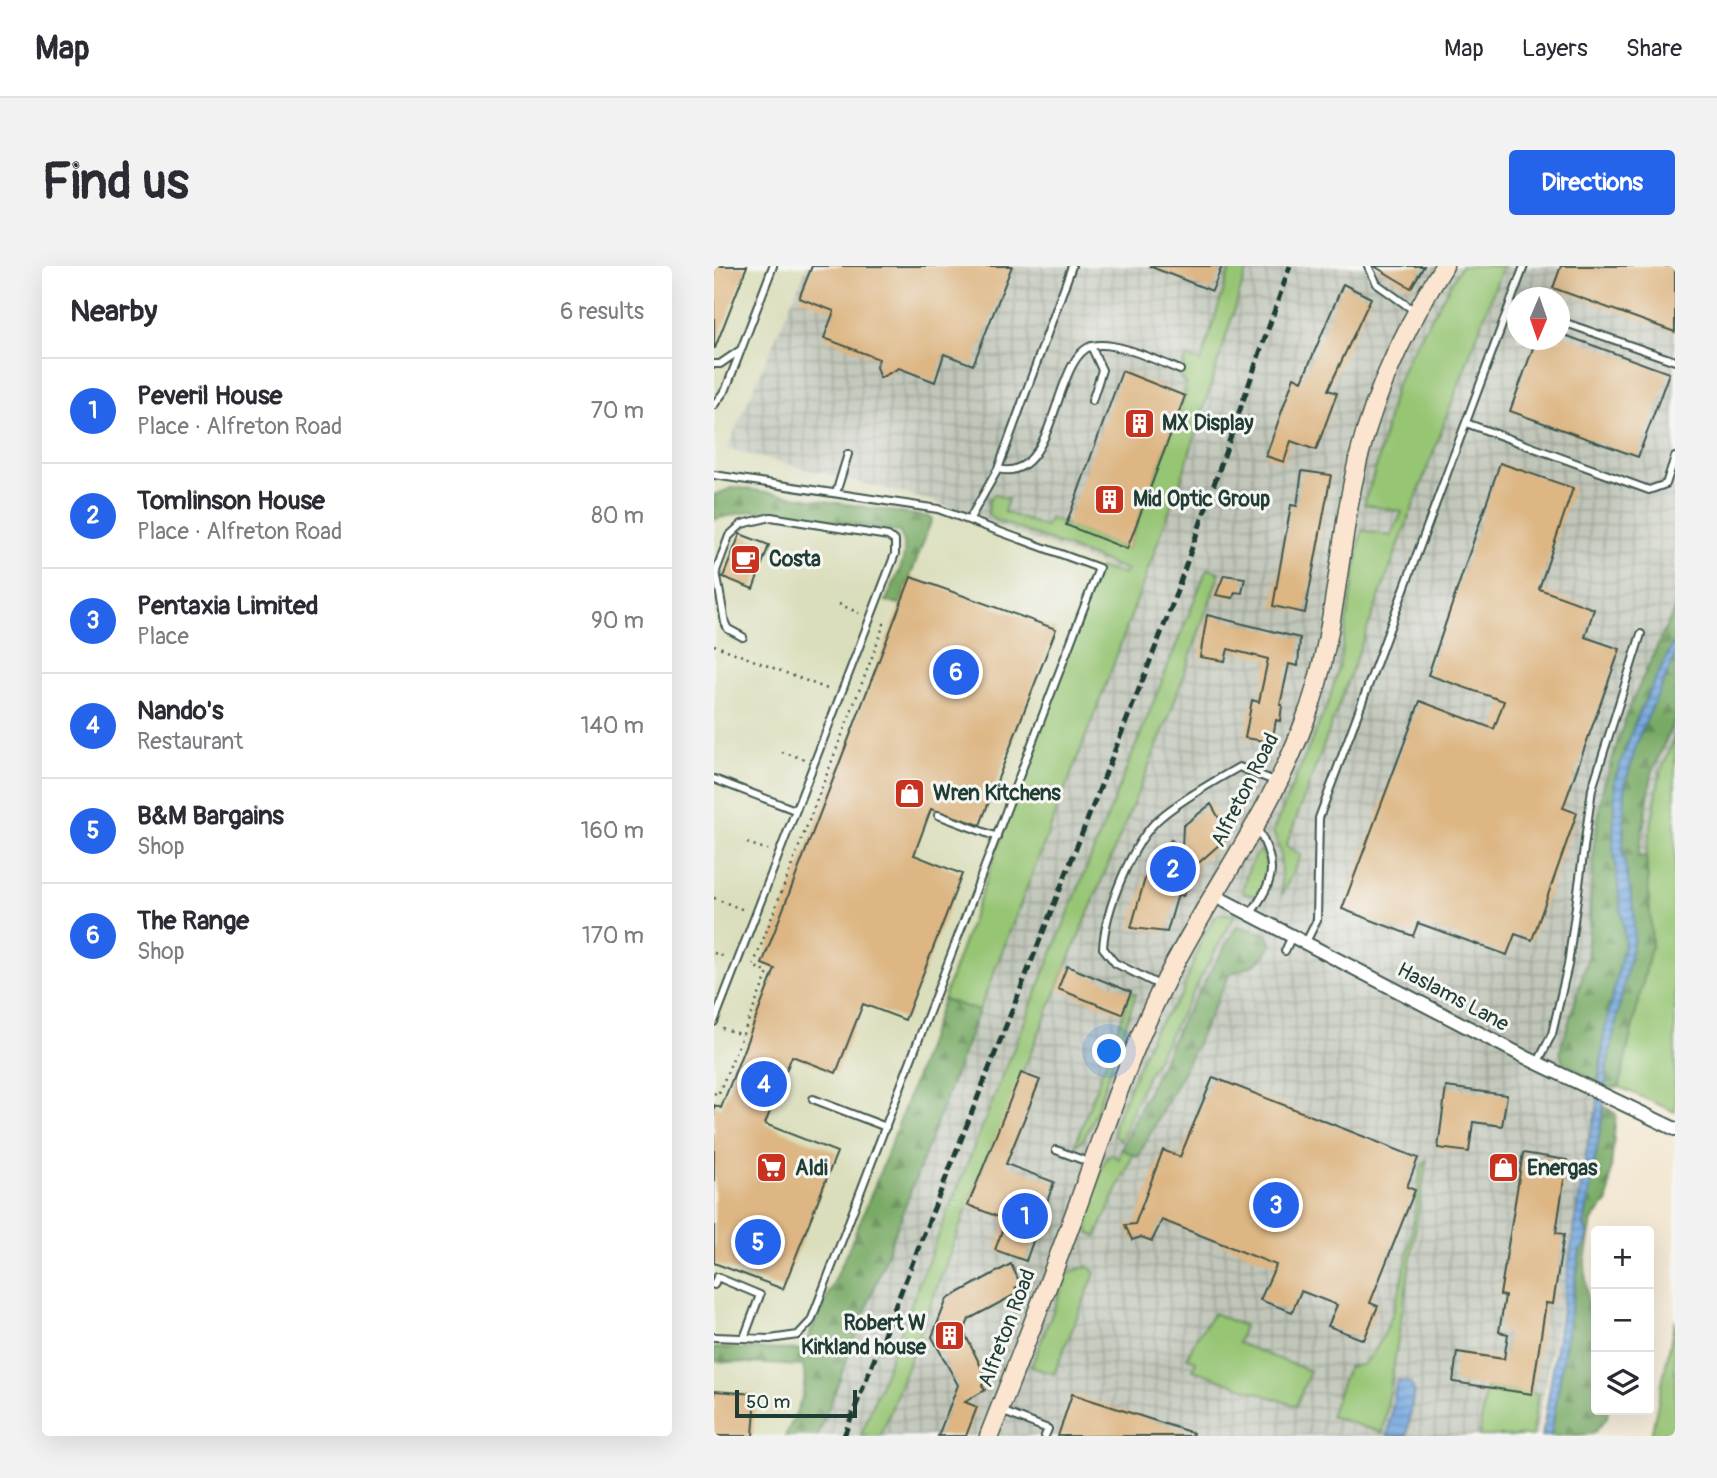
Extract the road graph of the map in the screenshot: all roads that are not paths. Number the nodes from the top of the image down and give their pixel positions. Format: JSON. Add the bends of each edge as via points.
{"nodes":[{"id":1,"x":773,"y":266,"type":"edge"},
{"id":2,"x":1072,"y":266,"type":"edge"},
{"id":3,"x":1368,"y":266,"type":"edge"},
{"id":4,"x":1444,"y":266,"type":"edge"},
{"id":5,"x":1524,"y":266,"type":"edge"},
{"id":6,"x":1519,"y":287,"type":"edge"},
{"id":7,"x":1417,"y":313,"type":"junction"},
{"id":8,"x":1507,"y":323,"type":"edge"},
{"id":9,"x":1570,"y":325,"type":"edge"},
{"id":10,"x":1091,"y":346,"type":"junction"},
{"id":11,"x":742,"y":347,"type":"junction"},
{"id":12,"x":1675,"y":361,"type":"edge"},
{"id":13,"x":714,"y":364,"type":"edge"},
{"id":14,"x":1180,"y":370,"type":"dead end"},
{"id":15,"x":1092,"y":401,"type":"dead end"},
{"id":16,"x":714,"y":405,"type":"edge"},
{"id":17,"x":1466,"y":423,"type":"junction"},
{"id":18,"x":848,"y":454,"type":"dead end"},
{"id":19,"x":1675,"y":457,"type":"edge"},
{"id":20,"x":998,"y":469,"type":"junction"},
{"id":21,"x":714,"y":475,"type":"edge"},
{"id":22,"x":835,"y":493,"type":"junction"},
{"id":23,"x":969,"y":520,"type":"junction"},
{"id":24,"x":1640,"y":634,"type":"dead end"},
{"id":25,"x":743,"y":637,"type":"dead end"},
{"id":26,"x":714,"y":779,"type":"edge"},
{"id":27,"x":1277,"y":782,"type":"junction"},
{"id":28,"x":795,"y":810,"type":"junction"},
{"id":29,"x":938,"y":815,"type":"dead end"},
{"id":30,"x":1255,"y":824,"type":"junction"},
{"id":31,"x":997,"y":837,"type":"junction"},
{"id":32,"x":1215,"y":896,"type":"junction"},
{"id":33,"x":1251,"y":913,"type":"junction"},
{"id":34,"x":1293,"y":934,"type":"junction"},
{"id":35,"x":1306,"y":942,"type":"junction"},
{"id":36,"x":1285,"y":951,"type":"dead end"},
{"id":37,"x":1163,"y":987,"type":"junction"},
{"id":38,"x":714,"y":1024,"type":"edge"},
{"id":39,"x":1538,"y":1062,"type":"junction"},
{"id":40,"x":813,"y":1099,"type":"dead end"},
{"id":41,"x":886,"y":1127,"type":"junction"},
{"id":42,"x":1675,"y":1129,"type":"edge"},
{"id":43,"x":1056,"y":1150,"type":"dead end"},
{"id":44,"x":1092,"y":1164,"type":"junction"},
{"id":45,"x":714,"y":1284,"type":"edge"},
{"id":46,"x":714,"y":1338,"type":"edge"},
{"id":47,"x":744,"y":1338,"type":"junction"},
{"id":48,"x":999,"y":1411,"type":"junction"},
{"id":49,"x":989,"y":1436,"type":"edge"},
{"id":50,"x":1045,"y":1436,"type":"edge"}],
"edges":[{"from":1,"to":11,"type":"lane"},
{"from":2,"to":20,"type":"lane"},
{"from":3,"to":7,"type":"lane","via":[[1377,284]]},
{"from":4,"to":7,"type":"street","name":"Alfreton Road"},
{"from":5,"to":6,"type":"lane"},
{"from":7,"to":27,"type":"street","name":"Alfreton Road","via":[[1386,374],[1362,446],[1319,680]]},
{"from":8,"to":17,"type":"lane"},
{"from":9,"to":12,"type":"lane"},
{"from":10,"to":14,"type":"lane","via":[[1112,345]]},
{"from":10,"to":15,"type":"lane","via":[[1102,370]]},
{"from":10,"to":20,"type":"lane","via":[[1073,363],[1040,445],[1020,467],[1008,472]]},
{"from":11,"to":13,"type":"lane","via":[[735,356]]},
{"from":11,"to":16,"type":"lane","via":[[726,389]]},
{"from":17,"to":19,"type":"lane","via":[[1649,489],[1666,484]]},
{"from":17,"to":35,"type":"lane","via":[[1319,818],[1317,920]]},
{"from":18,"to":22,"type":"lane"},
{"from":20,"to":23,"type":"lane"},
{"from":21,"to":22,"type":"lane"},
{"from":22,"to":23,"type":"lane","via":[[938,509]]},
{"from":23,"to":31,"type":"lane","via":[[1099,568]]},
{"from":24,"to":39,"type":"lane","via":[[1592,789],[1568,964],[1552,1034]]},
{"from":25,"to":28,"type":"lane","via":[[725,623],[716,571],[729,536],[743,524],[761,517],[893,538],[895,554]]},
{"from":26,"to":28,"type":"lane"},
{"from":27,"to":30,"type":"street","name":"Alfreton Road"},
{"from":27,"to":37,"type":"lane","via":[[1239,768],[1160,817],[1135,853],[1111,911],[1104,948],[1115,963]]},
{"from":28,"to":38,"type":"lane"},
{"from":29,"to":31,"type":"lane"},
{"from":30,"to":32,"type":"street","name":"Alfreton Road"},
{"from":30,"to":33,"type":"lane","via":[[1272,864],[1272,880]]},
{"from":31,"to":41,"type":"lane"},
{"from":32,"to":33,"type":"street","name":"Haslams Lane"},
{"from":32,"to":37,"type":"street","name":"Alfreton Road"},
{"from":33,"to":34,"type":"street","name":"Haslams Lane"},
{"from":34,"to":35,"type":"street","name":"Haslams Lane"},
{"from":34,"to":36,"type":"lane"},
{"from":35,"to":39,"type":"street","name":"Haslams Lane"},
{"from":37,"to":44,"type":"street","name":"Alfreton Road"},
{"from":39,"to":42,"type":"street","name":"Haslams Lane"},
{"from":40,"to":41,"type":"lane"},
{"from":41,"to":47,"type":"lane","via":[[811,1321],[798,1335]]},
{"from":43,"to":44,"type":"lane"},
{"from":44,"to":48,"type":"street","name":"Alfreton Road"},
{"from":45,"to":47,"type":"lane","via":[[717,1277],[760,1295]]},
{"from":46,"to":47,"type":"lane"},
{"from":48,"to":49,"type":"street","name":"Alfreton Road"},
{"from":48,"to":50,"type":"lane","via":[[1048,1429]]}]}
